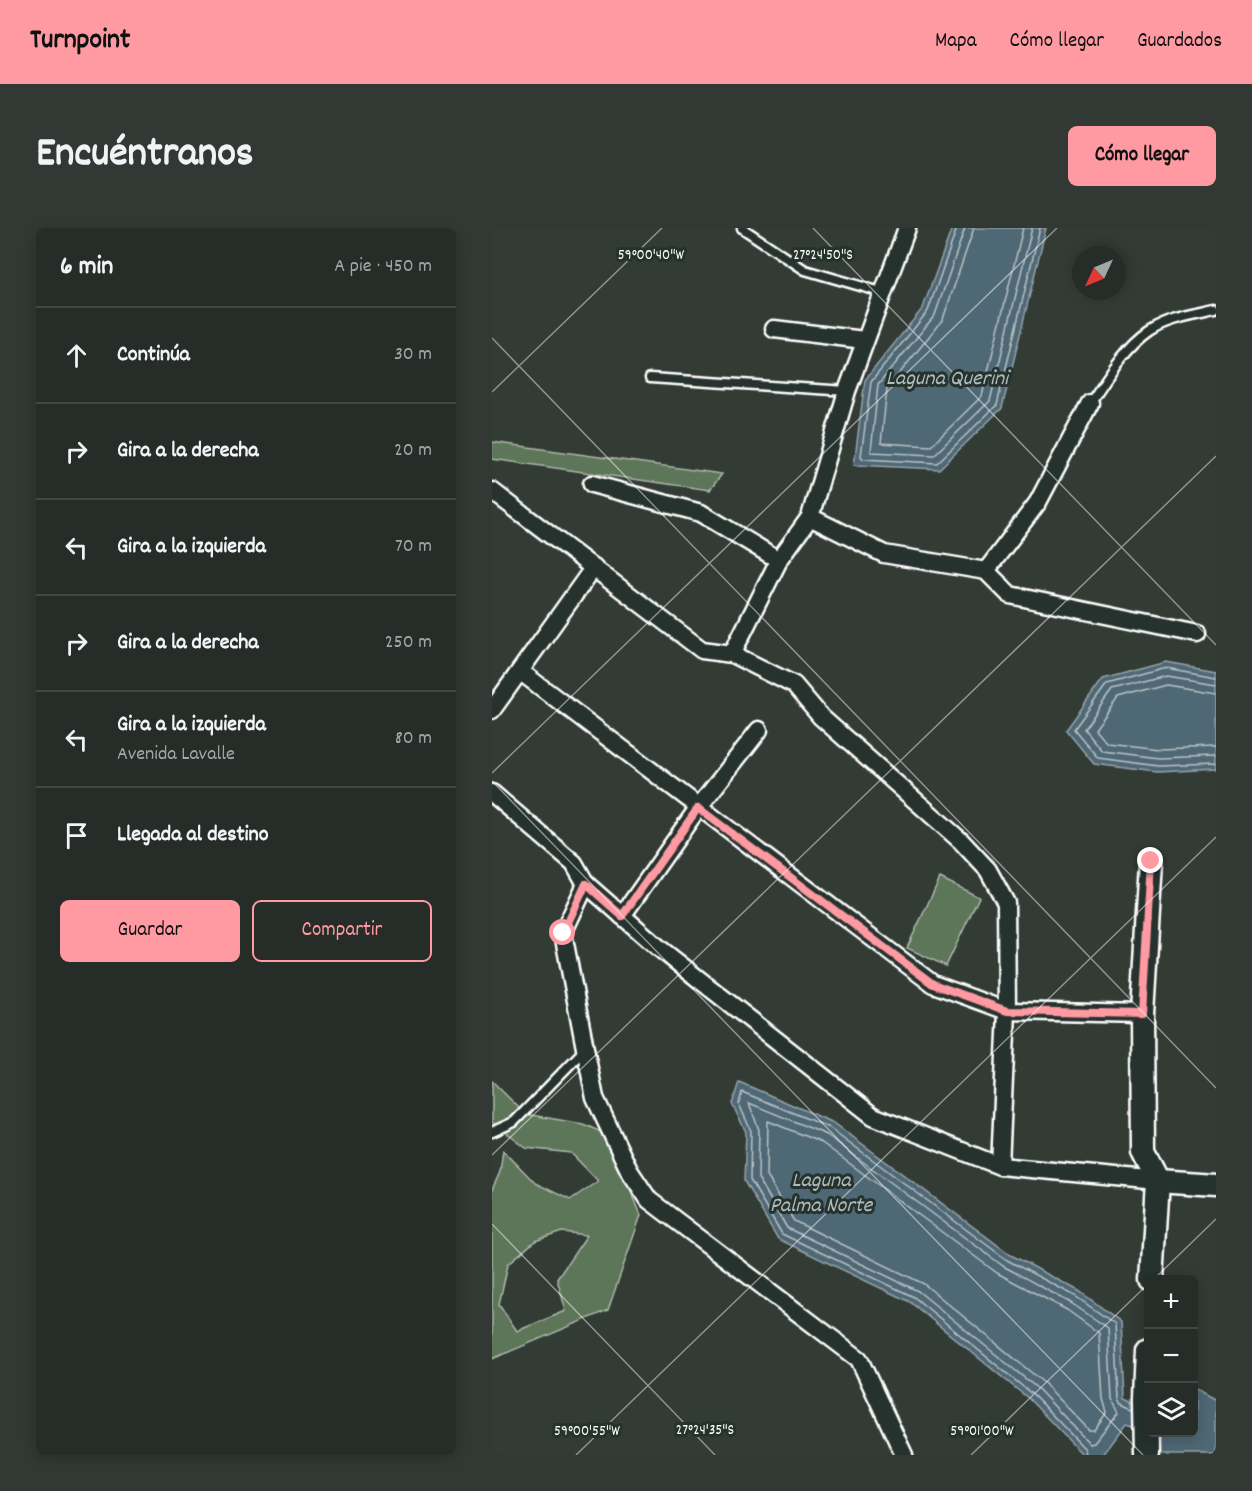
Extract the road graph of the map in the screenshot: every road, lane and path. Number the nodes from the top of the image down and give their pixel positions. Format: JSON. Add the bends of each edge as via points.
{"nodes":[{"id":1,"x":742,"y":228,"type":"edge"},
{"id":2,"x":907,"y":228,"type":"edge"},
{"id":3,"x":881,"y":292,"type":"junction"},
{"id":4,"x":1216,"y":310,"type":"edge"},
{"id":5,"x":774,"y":329,"type":"dead end"},
{"id":6,"x":864,"y":340,"type":"junction"},
{"id":7,"x":650,"y":378,"type":"dead end"},
{"id":8,"x":847,"y":391,"type":"junction"},
{"id":9,"x":1090,"y":403,"type":"joint"},
{"id":10,"x":592,"y":484,"type":"dead end"},
{"id":11,"x":492,"y":491,"type":"edge"},
{"id":12,"x":810,"y":518,"type":"junction"},
{"id":13,"x":779,"y":560,"type":"junction"},
{"id":14,"x":594,"y":567,"type":"junction"},
{"id":15,"x":986,"y":571,"type":"junction"},
{"id":16,"x":1197,"y":634,"type":"dead end"},
{"id":17,"x":732,"y":654,"type":"junction"},
{"id":18,"x":521,"y":672,"type":"junction"},
{"id":19,"x":492,"y":710,"type":"edge"},
{"id":20,"x":759,"y":730,"type":"dead end"},
{"id":21,"x":492,"y":793,"type":"edge"},
{"id":22,"x":698,"y":808,"type":"junction"},
{"id":23,"x":1151,"y":861,"type":"dead end"},
{"id":24,"x":586,"y":884,"type":"junction"},
{"id":25,"x":622,"y":916,"type":"junction"},
{"id":26,"x":1007,"y":1011,"type":"junction"},
{"id":27,"x":1142,"y":1014,"type":"junction"},
{"id":28,"x":585,"y":1048,"type":"junction"},
{"id":29,"x":492,"y":1132,"type":"edge"},
{"id":30,"x":1000,"y":1166,"type":"junction"},
{"id":31,"x":1158,"y":1181,"type":"junction"},
{"id":32,"x":1216,"y":1185,"type":"edge"},
{"id":33,"x":1152,"y":1275,"type":"edge"},
{"id":34,"x":1147,"y":1383,"type":"edge"},
{"id":35,"x":1148,"y":1445,"type":"edge"},
{"id":36,"x":904,"y":1455,"type":"edge"}],
"edges":[{"from":1,"to":3,"type":"lane","via":[[805,270]]},
{"from":2,"to":3,"type":"street"},
{"from":3,"to":6,"type":"street"},
{"from":4,"to":9,"type":"lane","via":[[1150,331],[1117,362]]},
{"from":5,"to":6,"type":"street"},
{"from":6,"to":8,"type":"street"},
{"from":7,"to":8,"type":"lane"},
{"from":8,"to":12,"type":"street"},
{"from":9,"to":15,"type":"street","via":[[1038,502]]},
{"from":10,"to":13,"type":"street","via":[[701,513]]},
{"from":11,"to":14,"type":"street"},
{"from":12,"to":13,"type":"street"},
{"from":12,"to":15,"type":"street","via":[[884,554]]},
{"from":13,"to":17,"type":"street"},
{"from":14,"to":17,"type":"street","via":[[702,650]]},
{"from":14,"to":18,"type":"street"},
{"from":15,"to":16,"type":"street","via":[[1010,596]]},
{"from":17,"to":26,"type":"street","via":[[794,685],[821,717],[961,841],[988,870],[1006,903]]},
{"from":18,"to":19,"type":"street"},
{"from":18,"to":22,"type":"street"},
{"from":20,"to":22,"type":"street"},
{"from":21,"to":24,"type":"street","via":[[574,863]]},
{"from":22,"to":25,"type":"street"},
{"from":22,"to":26,"type":"street","via":[[933,984]]},
{"from":23,"to":27,"type":"street"},
{"from":24,"to":25,"type":"street"},
{"from":24,"to":28,"type":"street","via":[[563,933]]},
{"from":25,"to":30,"type":"street","via":[[873,1116]]},
{"from":26,"to":27,"type":"street"},
{"from":26,"to":30,"type":"street"},
{"from":27,"to":31,"type":"street","via":[[1143,1152]]},
{"from":28,"to":29,"type":"lane","via":[[514,1122]]},
{"from":28,"to":36,"type":"street","via":[[595,1098],[629,1170],[649,1200],[859,1359]]},
{"from":30,"to":31,"type":"street"},
{"from":31,"to":32,"type":"street"},
{"from":31,"to":33,"type":"street"},
{"from":34,"to":35,"type":"street"}]}
